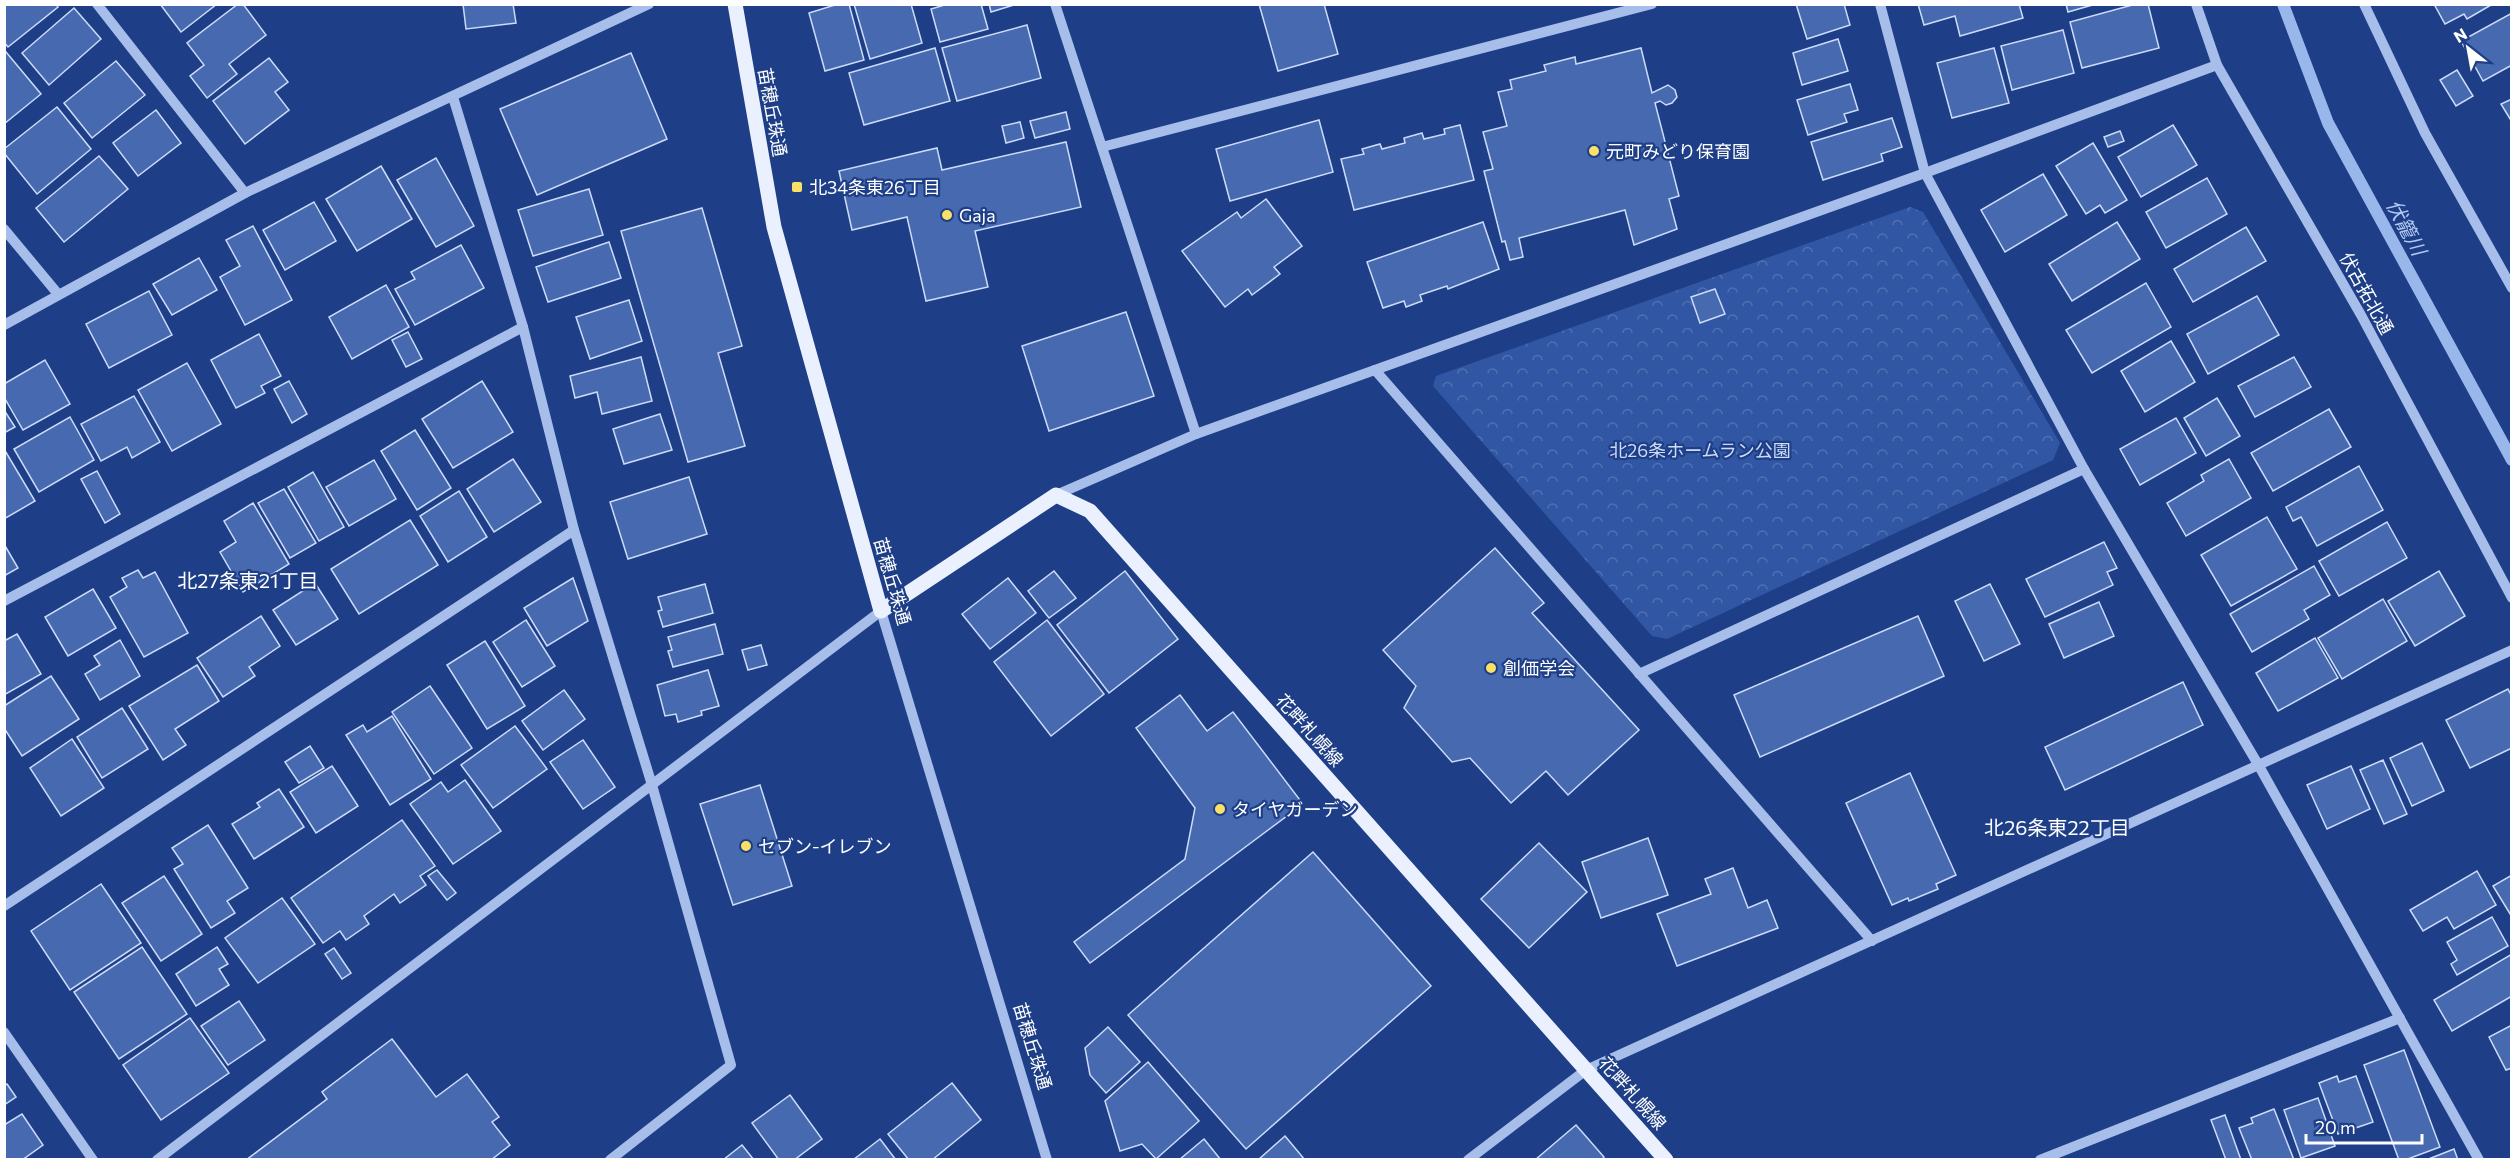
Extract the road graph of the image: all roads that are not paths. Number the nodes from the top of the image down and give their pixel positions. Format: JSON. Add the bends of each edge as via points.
{"nodes":[{"id":1,"x":97,"y":4,"type":"edge"},
{"id":2,"x":649,"y":4,"type":"edge"},
{"id":3,"x":735,"y":4,"type":"edge"},
{"id":4,"x":1055,"y":4,"type":"edge"},
{"id":5,"x":1652,"y":4,"type":"edge"},
{"id":6,"x":1880,"y":4,"type":"edge"},
{"id":7,"x":2196,"y":4,"type":"edge"},
{"id":8,"x":2364,"y":4,"type":"edge"},
{"id":9,"x":2217,"y":65,"type":"junction"},
{"id":10,"x":453,"y":97,"type":"junction"},
{"id":11,"x":1102,"y":147,"type":"junction"},
{"id":12,"x":1925,"y":173,"type":"junction"},
{"id":13,"x":245,"y":193,"type":"junction"},
{"id":14,"x":4,"y":229,"type":"edge"},
{"id":15,"x":2511,"y":288,"type":"edge"},
{"id":16,"x":58,"y":294,"type":"junction"},
{"id":17,"x":4,"y":325,"type":"edge"},
{"id":18,"x":523,"y":327,"type":"junction"},
{"id":19,"x":1375,"y":370,"type":"junction"},
{"id":20,"x":1196,"y":434,"type":"junction"},
{"id":21,"x":2084,"y":469,"type":"junction"},
{"id":22,"x":1056,"y":495,"type":"junction"},
{"id":23,"x":574,"y":530,"type":"junction"},
{"id":24,"x":2511,"y":598,"type":"edge"},
{"id":25,"x":4,"y":601,"type":"edge"},
{"id":26,"x":881,"y":611,"type":"junction"},
{"id":27,"x":2511,"y":650,"type":"edge"},
{"id":28,"x":1639,"y":674,"type":"junction"},
{"id":29,"x":2259,"y":766,"type":"junction"},
{"id":30,"x":652,"y":785,"type":"junction"},
{"id":31,"x":4,"y":906,"type":"edge"},
{"id":32,"x":1872,"y":941,"type":"junction"},
{"id":33,"x":2400,"y":1018,"type":"junction"},
{"id":34,"x":4,"y":1032,"type":"edge"},
{"id":35,"x":1586,"y":1070,"type":"junction"},
{"id":36,"x":1044,"y":1158,"type":"edge"},
{"id":37,"x":93,"y":1160,"type":"edge"},
{"id":38,"x":158,"y":1160,"type":"edge"},
{"id":39,"x":610,"y":1160,"type":"edge"},
{"id":40,"x":1468,"y":1160,"type":"edge"},
{"id":41,"x":1666,"y":1160,"type":"edge"},
{"id":42,"x":2040,"y":1160,"type":"edge"},
{"id":43,"x":2479,"y":1160,"type":"edge"}],
"edges":[{"from":1,"to":13,"type":"street"},
{"from":2,"to":10,"type":"street"},
{"from":3,"to":26,"type":"main road","name":"苗穂丘珠通","via":[[774,227]]},
{"from":4,"to":11,"type":"street"},
{"from":5,"to":11,"type":"street"},
{"from":6,"to":12,"type":"street"},
{"from":7,"to":9,"type":"street","name":"伏古拓北通"},
{"from":8,"to":15,"type":"street","via":[[2425,133]]},
{"from":9,"to":12,"type":"street"},
{"from":9,"to":24,"type":"street","name":"伏古拓北通","via":[[2361,315]]},
{"from":10,"to":13,"type":"street"},
{"from":10,"to":18,"type":"street"},
{"from":11,"to":20,"type":"street"},
{"from":12,"to":19,"type":"street"},
{"from":12,"to":21,"type":"street"},
{"from":13,"to":16,"type":"street"},
{"from":14,"to":16,"type":"street"},
{"from":16,"to":17,"type":"street"},
{"from":18,"to":23,"type":"street"},
{"from":18,"to":25,"type":"street"},
{"from":19,"to":20,"type":"street"},
{"from":19,"to":28,"type":"street"},
{"from":20,"to":22,"type":"street"},
{"from":21,"to":28,"type":"street"},
{"from":21,"to":29,"type":"street"},
{"from":22,"to":26,"type":"main road"},
{"from":22,"to":35,"type":"main road","name":"花畔札幌線","via":[[1090,511]]},
{"from":23,"to":30,"type":"street"},
{"from":23,"to":31,"type":"street"},
{"from":26,"to":30,"type":"street"},
{"from":26,"to":36,"type":"street","name":"苗穂丘珠通"},
{"from":27,"to":29,"type":"street"},
{"from":28,"to":32,"type":"street"},
{"from":29,"to":32,"type":"street"},
{"from":29,"to":33,"type":"street"},
{"from":30,"to":38,"type":"street"},
{"from":30,"to":39,"type":"street","via":[[731,1065]]},
{"from":32,"to":35,"type":"street"},
{"from":33,"to":42,"type":"street"},
{"from":33,"to":43,"type":"street"},
{"from":34,"to":37,"type":"street"},
{"from":35,"to":40,"type":"street"},
{"from":35,"to":41,"type":"main road","name":"花畔札幌線"}]}
